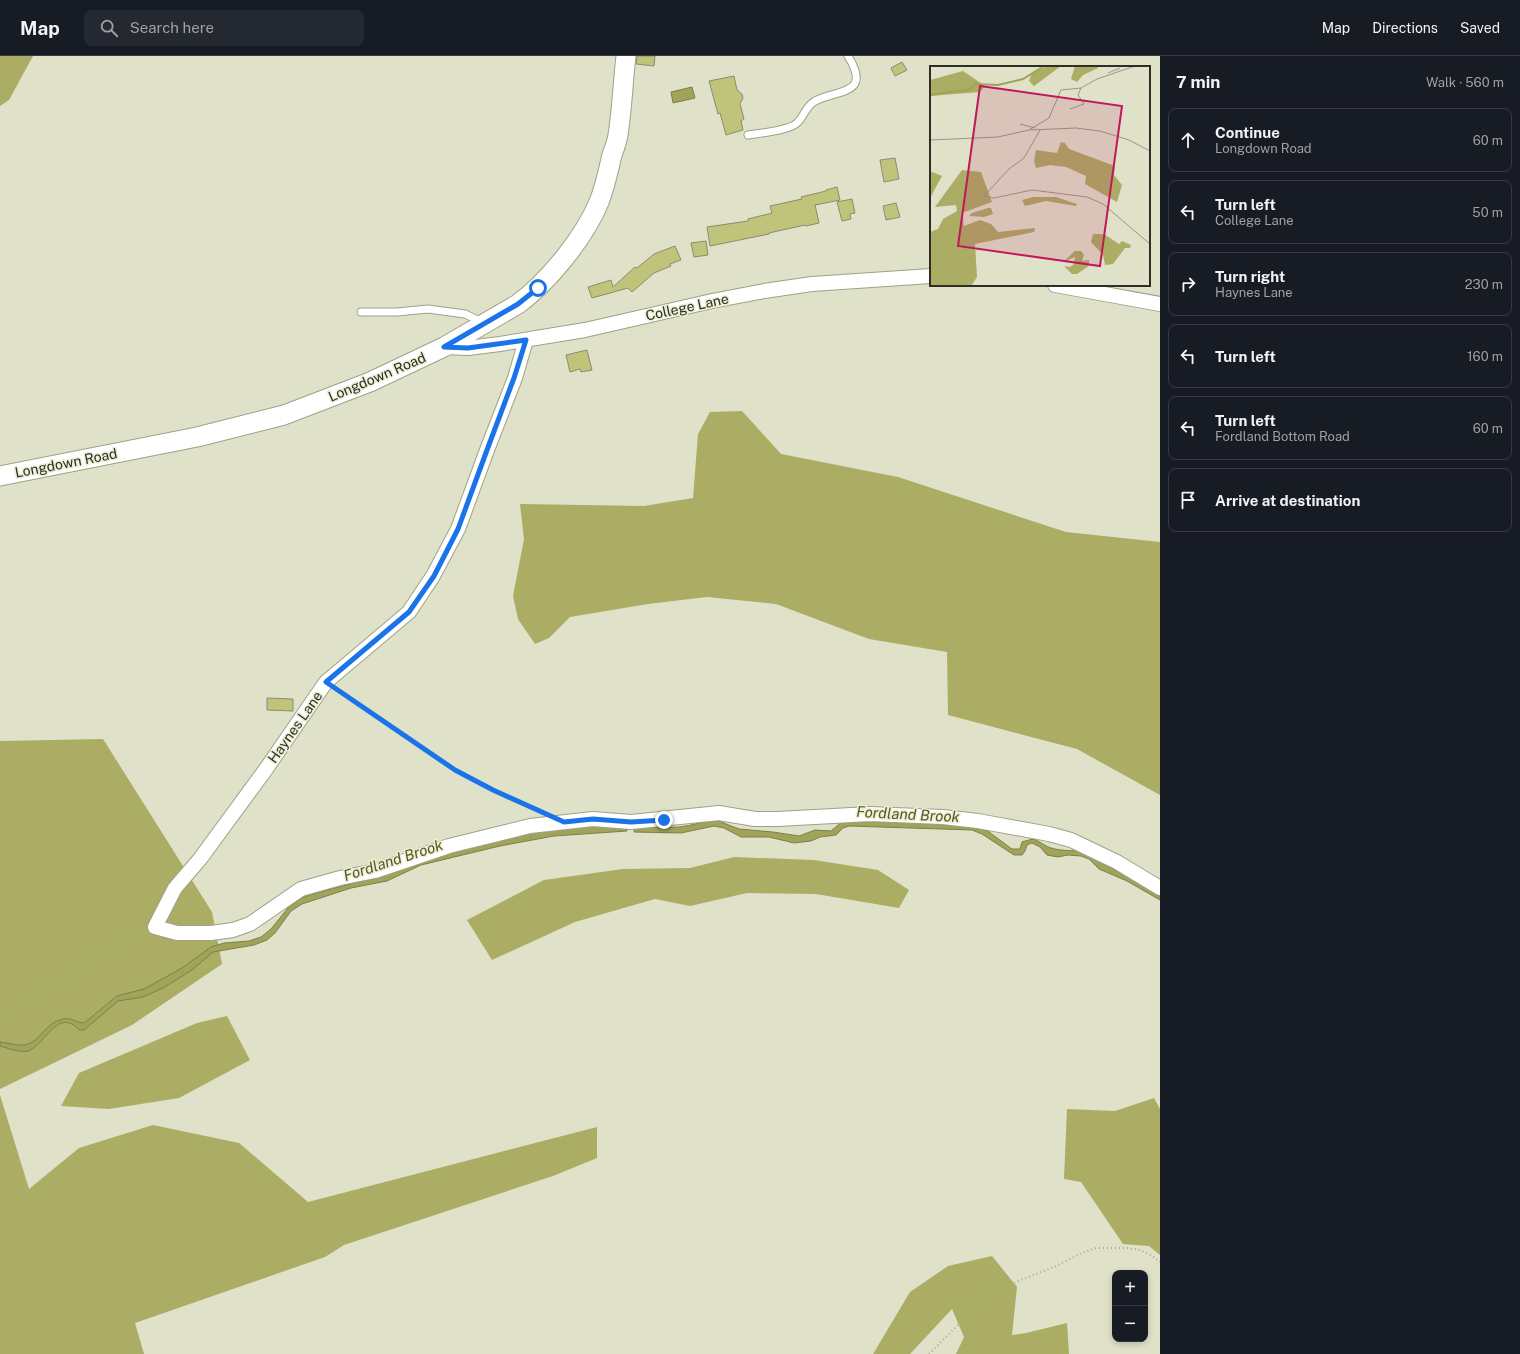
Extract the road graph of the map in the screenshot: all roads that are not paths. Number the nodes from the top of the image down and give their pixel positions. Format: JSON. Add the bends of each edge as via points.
{"nodes":[{"id":1,"x":626,"y":56,"type":"edge"},
{"id":2,"x":848,"y":56,"type":"edge"},
{"id":3,"x":748,"y":135,"type":"dead end"},
{"id":4,"x":930,"y":276,"type":"edge"},
{"id":5,"x":1061,"y":286,"type":"edge"},
{"id":6,"x":1160,"y":304,"type":"edge"},
{"id":7,"x":361,"y":312,"type":"dead end"},
{"id":8,"x":486,"y":323,"type":"junction"},
{"id":9,"x":526,"y":340,"type":"junction"},
{"id":10,"x":444,"y":347,"type":"junction"},
{"id":11,"x":0,"y":476,"type":"edge"},
{"id":12,"x":1160,"y":888,"type":"edge"}],
"edges":[{"from":1,"to":8,"type":"main road","name":"Longdown Road","via":[[618,136],[598,203],[585,227],[548,278],[524,300]]},
{"from":2,"to":3,"type":"lane","via":[[856,71],[852,87],[814,102],[796,125]]},
{"from":4,"to":9,"type":"street","name":"College Lane","via":[[812,284],[764,291],[585,330]]},
{"from":5,"to":6,"type":"street"},
{"from":7,"to":8,"type":"lane","via":[[428,309],[465,314]]},
{"from":8,"to":10,"type":"main road","name":"Longdown Road"},
{"from":9,"to":10,"type":"street","name":"College Lane","via":[[468,348]]},
{"from":9,"to":12,"type":"street","name":"Haynes Lane","via":[[458,529],[434,576],[409,612],[326,682],[266,769],[200,859],[175,888],[155,927],[177,933],[233,930],[250,924],[301,889],[375,871],[449,846],[530,826],[593,819],[631,822],[719,814],[755,819],[870,814],[978,821],[1071,840],[1117,862]]},
{"from":10,"to":11,"type":"main road","name":"Longdown Road","via":[[370,382],[284,415],[197,437]]}]}
